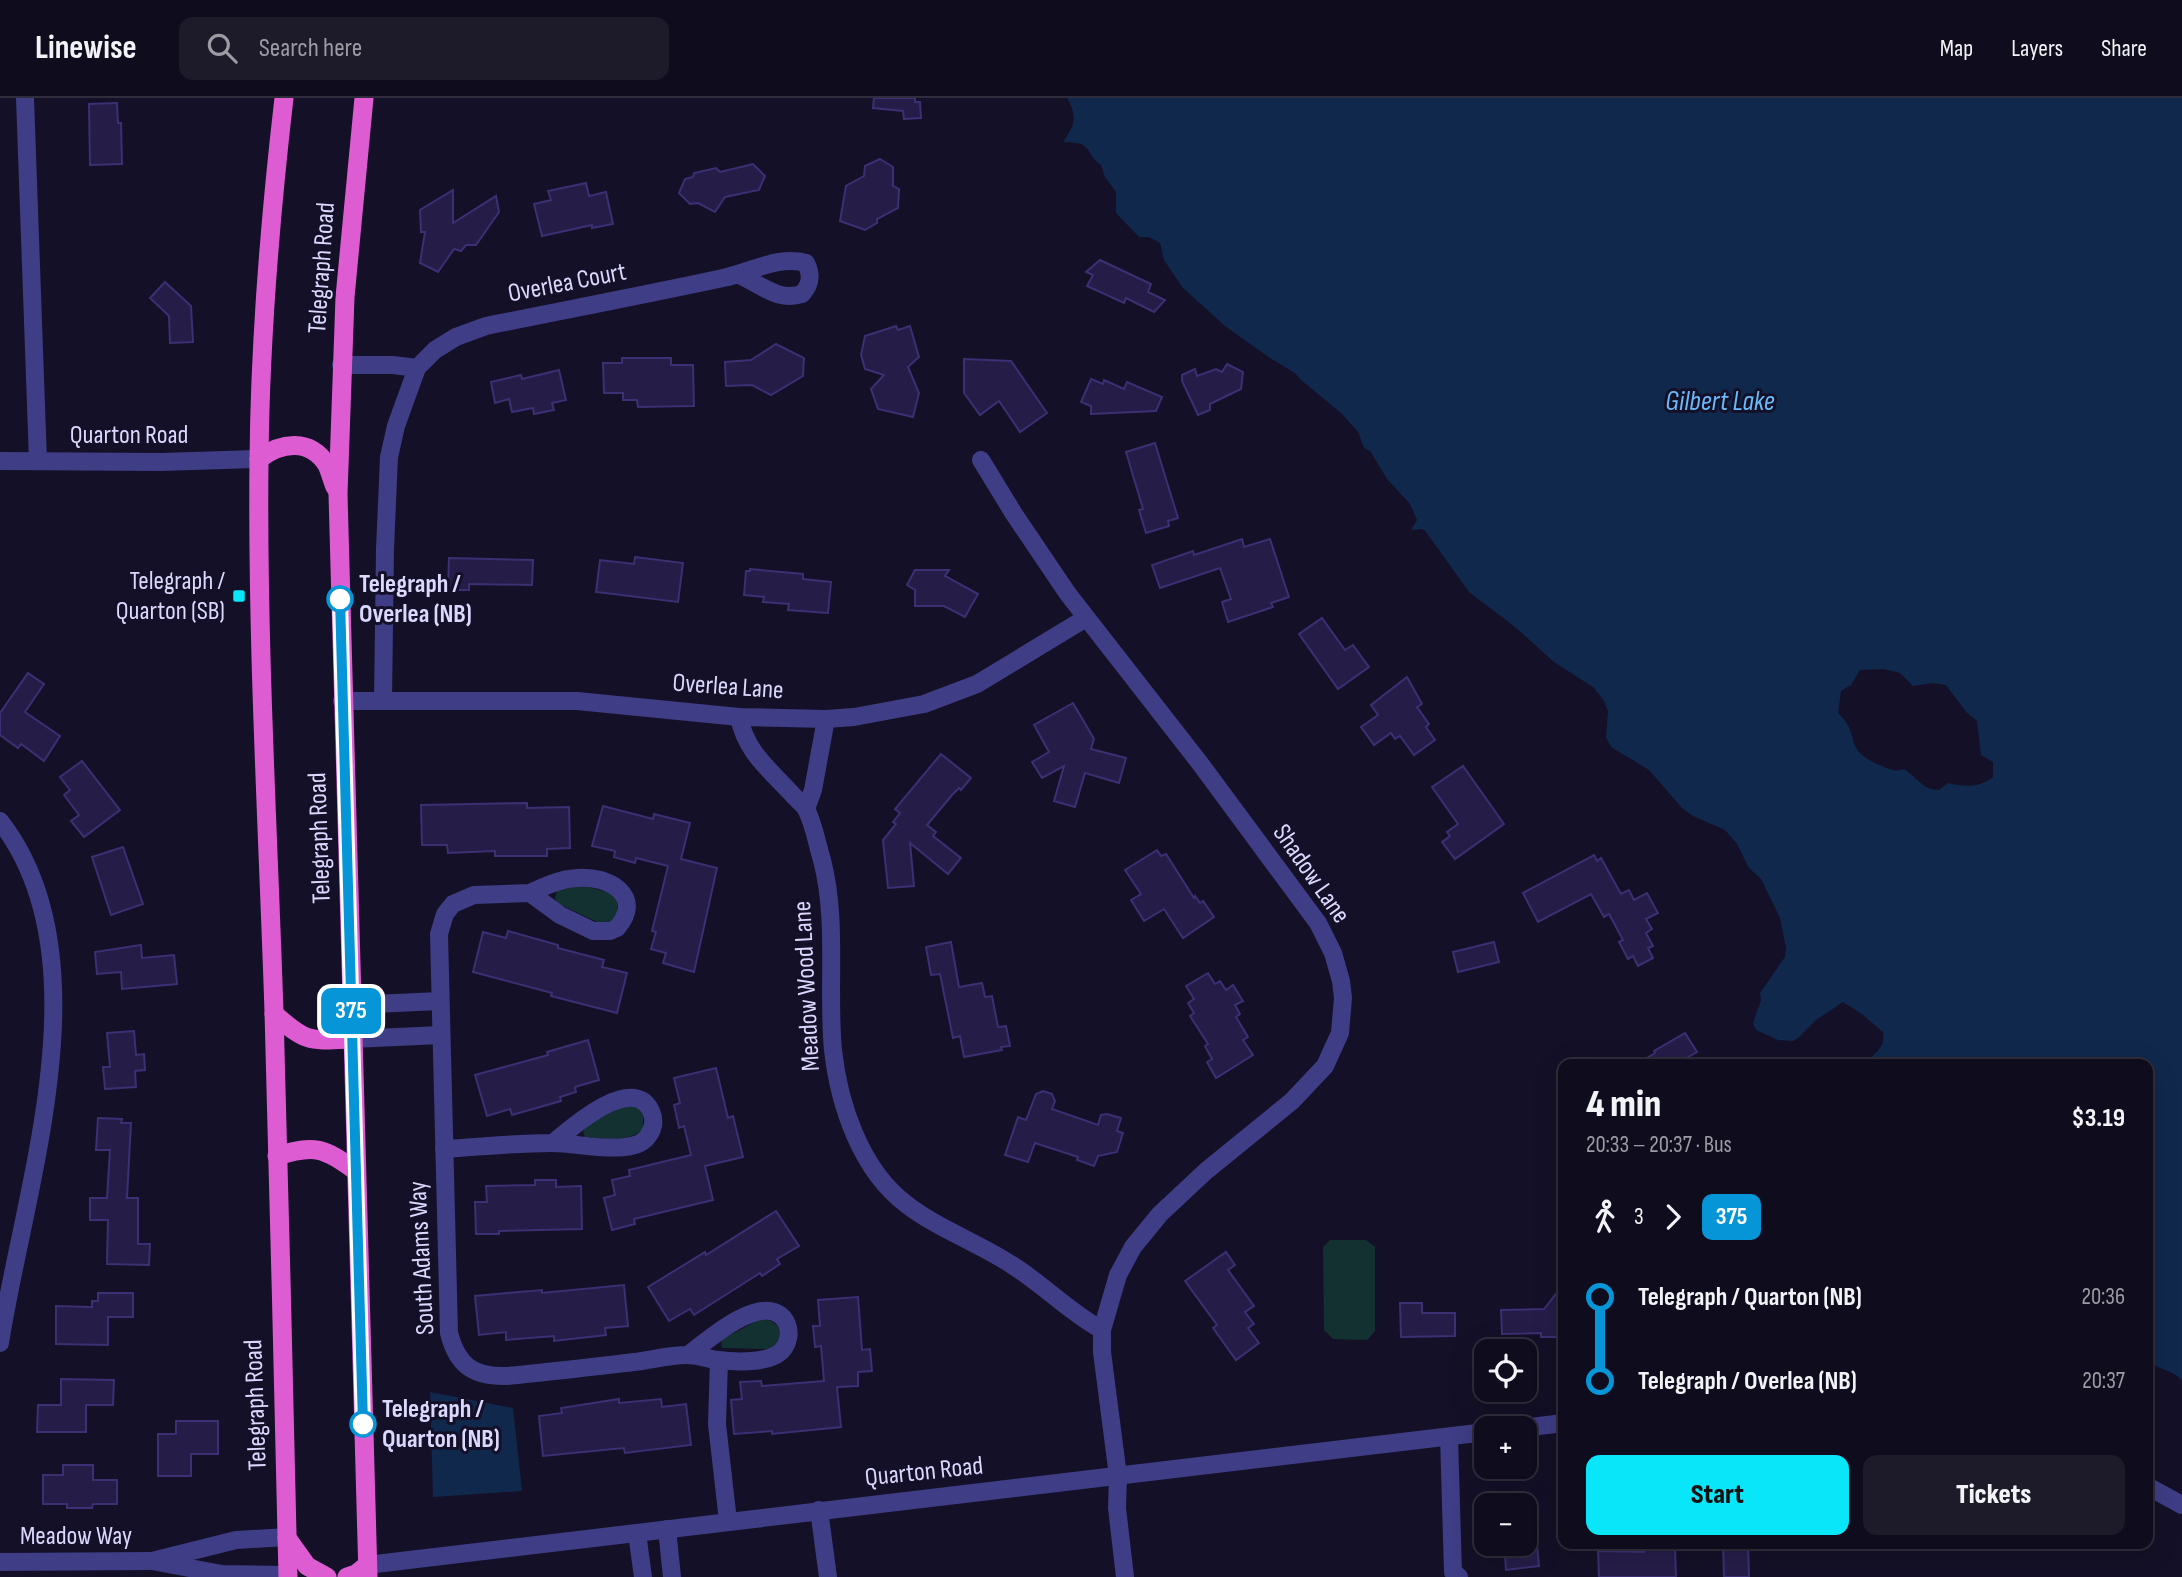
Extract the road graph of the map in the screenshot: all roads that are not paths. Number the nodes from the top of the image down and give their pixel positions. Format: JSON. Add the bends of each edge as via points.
{"nodes":[{"id":1,"x":25,"y":98,"type":"edge"},
{"id":2,"x":284,"y":98,"type":"edge"},
{"id":3,"x":365,"y":98,"type":"edge"},
{"id":4,"x":739,"y":275,"type":"dead end"},
{"id":5,"x":341,"y":365,"type":"junction"},
{"id":6,"x":417,"y":368,"type":"junction"},
{"id":7,"x":259,"y":459,"type":"junction"},
{"id":8,"x":981,"y":460,"type":"dead end"},
{"id":9,"x":0,"y":461,"type":"edge"},
{"id":10,"x":38,"y":461,"type":"junction"},
{"id":11,"x":338,"y":494,"type":"junction"},
{"id":12,"x":1086,"y":618,"type":"junction"},
{"id":13,"x":342,"y":701,"type":"junction"},
{"id":14,"x":383,"y":701,"type":"junction"},
{"id":15,"x":739,"y":717,"type":"junction"},
{"id":16,"x":827,"y":719,"type":"junction"},
{"id":17,"x":806,"y":809,"type":"junction"},
{"id":18,"x":0,"y":821,"type":"edge"},
{"id":19,"x":530,"y":893,"type":"junction"},
{"id":20,"x":440,"y":1001,"type":"junction"},
{"id":21,"x":351,"y":1005,"type":"junction"},
{"id":22,"x":274,"y":1014,"type":"junction"},
{"id":23,"x":441,"y":1035,"type":"junction"},
{"id":24,"x":352,"y":1039,"type":"junction"},
{"id":25,"x":553,"y":1143,"type":"junction"},
{"id":26,"x":444,"y":1149,"type":"junction"},
{"id":27,"x":277,"y":1156,"type":"junction"},
{"id":28,"x":356,"y":1171,"type":"junction"},
{"id":29,"x":1102,"y":1330,"type":"junction"},
{"id":30,"x":0,"y":1343,"type":"edge"},
{"id":31,"x":688,"y":1355,"type":"junction"},
{"id":32,"x":719,"y":1360,"type":"junction"},
{"id":33,"x":1558,"y":1424,"type":"edge"},
{"id":34,"x":1537,"y":1426,"type":"edge"},
{"id":35,"x":1474,"y":1434,"type":"edge"},
{"id":36,"x":1449,"y":1437,"type":"junction"},
{"id":37,"x":1118,"y":1476,"type":"junction"},
{"id":38,"x":2153,"y":1489,"type":"edge"},
{"id":39,"x":2182,"y":1505,"type":"edge"},
{"id":40,"x":819,"y":1510,"type":"junction"},
{"id":41,"x":728,"y":1521,"type":"junction"},
{"id":42,"x":667,"y":1529,"type":"junction"},
{"id":43,"x":637,"y":1532,"type":"junction"},
{"id":44,"x":287,"y":1537,"type":"junction"},
{"id":45,"x":152,"y":1561,"type":"junction"},
{"id":46,"x":0,"y":1563,"type":"edge"},
{"id":47,"x":368,"y":1571,"type":"edge"},
{"id":48,"x":1452,"y":1575,"type":"edge"},
{"id":49,"x":288,"y":1576,"type":"edge"},
{"id":50,"x":327,"y":1577,"type":"edge"},
{"id":51,"x":347,"y":1577,"type":"edge"},
{"id":52,"x":643,"y":1577,"type":"edge"},
{"id":53,"x":672,"y":1577,"type":"edge"},
{"id":54,"x":828,"y":1577,"type":"edge"},
{"id":55,"x":1125,"y":1577,"type":"edge"}],
"edges":[{"from":1,"to":10,"type":"street"},
{"from":2,"to":7,"type":"highway","name":"Telegraph Road","via":[[262,346]]},
{"from":3,"to":5,"type":"highway","name":"Telegraph Road"},
{"from":4,"to":6,"type":"street","name":"Overlea Court","via":[[486,326],[456,337]]},
{"from":5,"to":6,"type":"street"},
{"from":5,"to":11,"type":"highway","name":"Telegraph Road"},
{"from":6,"to":14,"type":"street","name":"Overlea Court","via":[[389,457]]},
{"from":7,"to":10,"type":"street","name":"Quarton Road"},
{"from":7,"to":11,"type":"highway","via":[[282,445],[306,447],[327,465]]},
{"from":7,"to":22,"type":"highway","name":"Telegraph Road"},
{"from":8,"to":12,"type":"street","name":"Shadow Lane"},
{"from":9,"to":10,"type":"street","name":"Quarton Road"},
{"from":11,"to":13,"type":"highway","name":"Telegraph Road"},
{"from":12,"to":16,"type":"street","name":"Overlea Lane","via":[[957,693],[904,709]]},
{"from":12,"to":29,"type":"street","name":"Shadow Lane","via":[[1318,923],[1337,965],[1343,998],[1340,1033],[1325,1066],[1292,1101],[1160,1214],[1133,1247],[1118,1275]]},
{"from":13,"to":14,"type":"street","name":"Overlea Lane"},
{"from":13,"to":21,"type":"highway","name":"Telegraph Road"},
{"from":14,"to":15,"type":"street","name":"Overlea Lane","via":[[577,701]]},
{"from":15,"to":16,"type":"street","name":"Overlea Lane"},
{"from":15,"to":17,"type":"street","name":"Meadow Wood Lane","via":[[747,745]]},
{"from":16,"to":17,"type":"street"},
{"from":17,"to":29,"type":"street","name":"Meadow Wood Lane","via":[[828,888],[837,1076],[871,1166],[907,1205],[1032,1277]]},
{"from":18,"to":30,"type":"street","via":[[26,862],[43,909],[54,995],[41,1126]]},
{"from":19,"to":19,"type":"street","name":"South Adams Way","via":[[551,883],[592,878],[623,892],[627,912],[617,928],[593,931]]},
{"from":19,"to":20,"type":"street","name":"South Adams Way","via":[[474,895],[453,904],[439,934]]},
{"from":20,"to":21,"type":"street"},
{"from":20,"to":23,"type":"street","name":"South Adams Way"},
{"from":21,"to":24,"type":"highway","name":"Telegraph Road"},
{"from":22,"to":24,"type":"highway","via":[[307,1039]]},
{"from":22,"to":27,"type":"highway","name":"Telegraph Road"},
{"from":23,"to":24,"type":"street"},
{"from":23,"to":26,"type":"street","name":"South Adams Way"},
{"from":24,"to":28,"type":"highway","name":"Telegraph Road"},
{"from":25,"to":25,"type":"street","via":[[635,1145],[646,1140],[653,1127],[650,1108],[642,1100],[618,1098]]},
{"from":25,"to":26,"type":"street"},
{"from":26,"to":31,"type":"street","name":"South Adams Way","via":[[449,1333],[462,1362],[492,1377]]},
{"from":27,"to":28,"type":"highway","via":[[318,1148]]},
{"from":27,"to":44,"type":"highway","name":"Telegraph Road"},
{"from":28,"to":47,"type":"highway","name":"Telegraph Road"},
{"from":29,"to":37,"type":"street","name":"Shadow Lane"},
{"from":31,"to":32,"type":"street","name":"South Adams Way"},
{"from":31,"to":32,"type":"street","name":"South Adams Way","via":[[752,1313],[775,1311],[785,1318],[789,1338],[776,1355]]},
{"from":32,"to":41,"type":"street","via":[[717,1424]]},
{"from":33,"to":34,"type":"street"},
{"from":35,"to":36,"type":"street","name":"Quarton Road"},
{"from":36,"to":37,"type":"street","name":"Quarton Road"},
{"from":36,"to":48,"type":"street"},
{"from":37,"to":40,"type":"street","name":"Quarton Road"},
{"from":37,"to":55,"type":"street","name":"Shadow Lane"},
{"from":38,"to":39,"type":"street"},
{"from":40,"to":41,"type":"street","name":"Quarton Road"},
{"from":40,"to":54,"type":"street"},
{"from":41,"to":42,"type":"street","name":"Quarton Road"},
{"from":42,"to":43,"type":"street","name":"Quarton Road"},
{"from":42,"to":53,"type":"street"},
{"from":43,"to":47,"type":"street","name":"Quarton Road"},
{"from":43,"to":52,"type":"street"},
{"from":44,"to":45,"type":"street","name":"Meadow Way","via":[[229,1541]]},
{"from":44,"to":49,"type":"highway","name":"Telegraph Road"},
{"from":44,"to":50,"type":"highway","via":[[307,1566]]},
{"from":45,"to":46,"type":"street","name":"Meadow Way"},
{"from":45,"to":49,"type":"street","name":"Meadow Way","via":[[222,1574]]},
{"from":47,"to":51,"type":"highway"}]}
